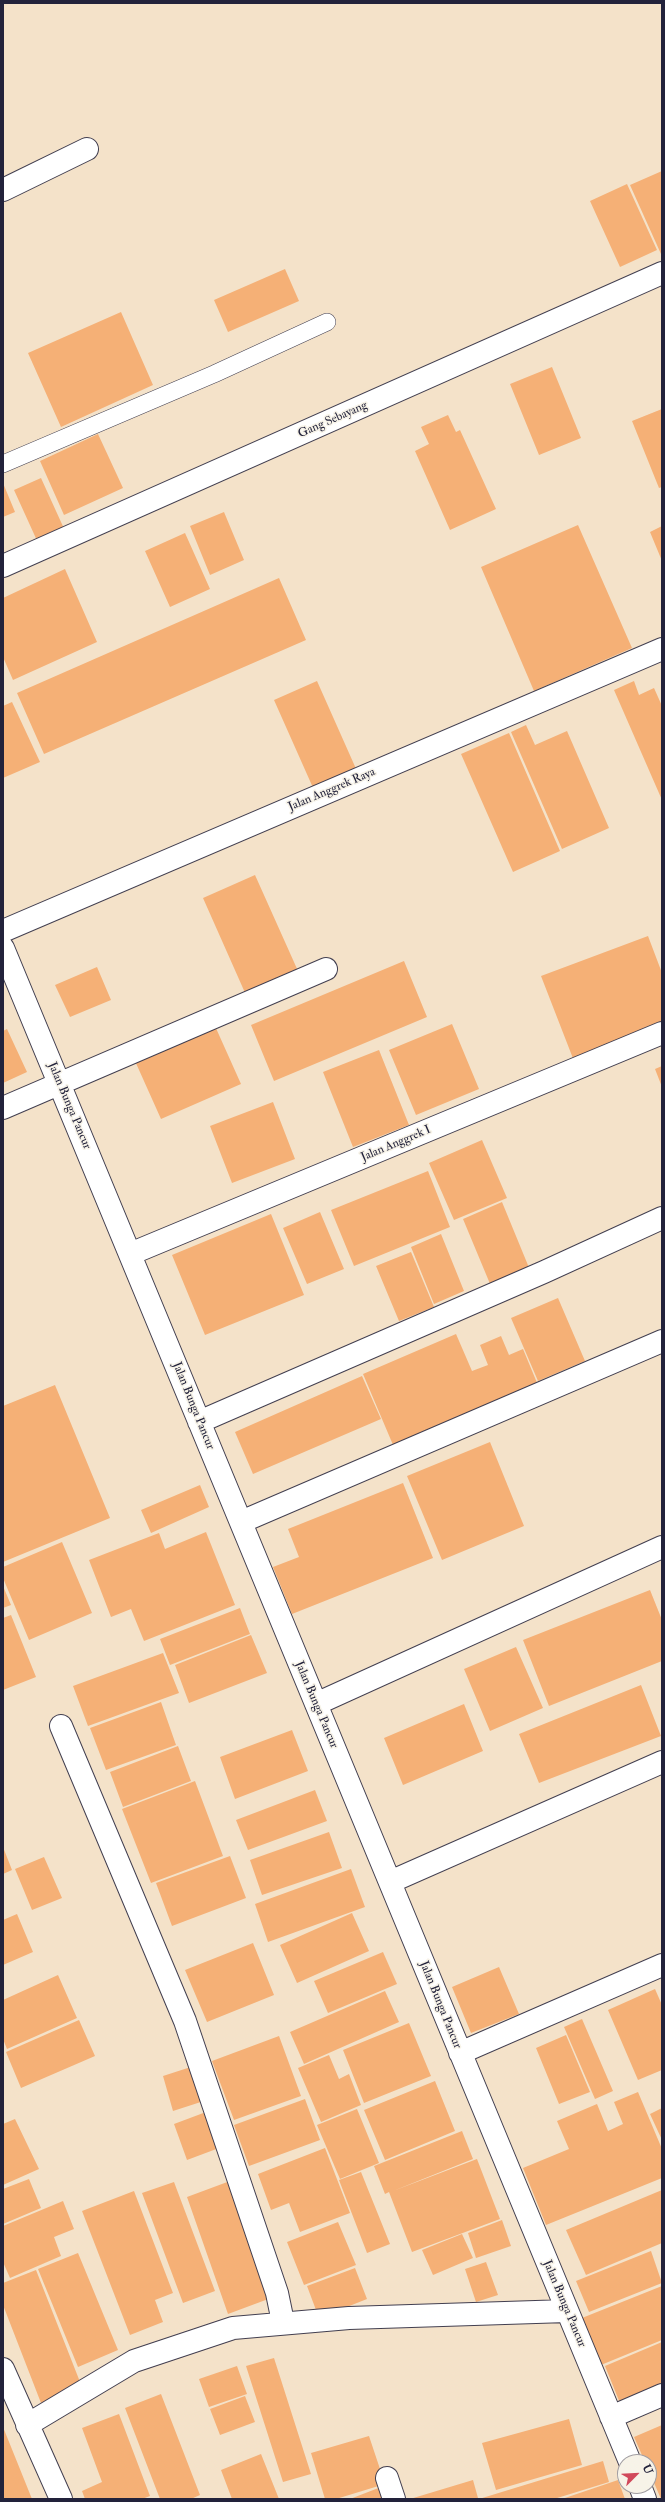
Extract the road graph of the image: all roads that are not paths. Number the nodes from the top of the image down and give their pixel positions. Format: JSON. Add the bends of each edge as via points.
{"nodes":[{"id":1,"x":87,"y":149,"type":"dead end"},
{"id":2,"x":3,"y":190,"type":"edge"},
{"id":3,"x":662,"y":274,"type":"edge"},
{"id":4,"x":327,"y":322,"type":"dead end"},
{"id":5,"x":3,"y":464,"type":"edge"},
{"id":6,"x":3,"y":566,"type":"edge"},
{"id":7,"x":662,"y":649,"type":"edge"},
{"id":8,"x":3,"y":931,"type":"edge"},
{"id":9,"x":3,"y":948,"type":"edge"},
{"id":10,"x":326,"y":969,"type":"dead end"},
{"id":11,"x":662,"y":1034,"type":"edge"},
{"id":12,"x":59,"y":1084,"type":"junction"},
{"id":13,"x":3,"y":1108,"type":"edge"},
{"id":14,"x":662,"y":1218,"type":"edge"},
{"id":15,"x":130,"y":1254,"type":"junction"},
{"id":16,"x":662,"y":1341,"type":"edge"},
{"id":17,"x":199,"y":1422,"type":"junction"},
{"id":18,"x":241,"y":1522,"type":"junction"},
{"id":19,"x":662,"y":1547,"type":"edge"},
{"id":20,"x":316,"y":1704,"type":"junction"},
{"id":21,"x":61,"y":1726,"type":"dead end"},
{"id":22,"x":662,"y":1762,"type":"edge"},
{"id":23,"x":390,"y":1882,"type":"junction"},
{"id":24,"x":662,"y":1965,"type":"edge"},
{"id":25,"x":460,"y":2053,"type":"junction"},
{"id":26,"x":567,"y":2311,"type":"junction"},
{"id":27,"x":283,"y":2322,"type":"junction"},
{"id":28,"x":3,"y":2369,"type":"edge"},
{"id":29,"x":662,"y":2396,"type":"edge"},
{"id":30,"x":611,"y":2417,"type":"junction"},
{"id":31,"x":27,"y":2425,"type":"junction"},
{"id":32,"x":627,"y":2454,"type":"edge"},
{"id":33,"x":387,"y":2478,"type":"dead end"},
{"id":34,"x":61,"y":2499,"type":"edge"},
{"id":35,"x":394,"y":2499,"type":"edge"}],
"edges":[{"from":1,"to":2,"type":"street"},
{"from":3,"to":6,"type":"street","name":"Gang Sebayang"},
{"from":4,"to":5,"type":"lane","via":[[214,374]]},
{"from":7,"to":8,"type":"street","name":"Jalan Anggrek Raya"},
{"from":9,"to":12,"type":"street","name":"Jalan Bunga Pancur"},
{"from":10,"to":12,"type":"street"},
{"from":11,"to":15,"type":"street","name":"Jalan Anggrek I"},
{"from":12,"to":13,"type":"street"},
{"from":12,"to":15,"type":"street","name":"Jalan Bunga Pancur"},
{"from":14,"to":17,"type":"street"},
{"from":15,"to":17,"type":"street","name":"Jalan Bunga Pancur"},
{"from":16,"to":18,"type":"street"},
{"from":17,"to":18,"type":"street","name":"Jalan Bunga Pancur"},
{"from":18,"to":20,"type":"street","name":"Jalan Bunga Pancur"},
{"from":19,"to":20,"type":"street"},
{"from":20,"to":23,"type":"street","name":"Jalan Bunga Pancur"},
{"from":21,"to":27,"type":"street","via":[[185,2021],[277,2293]]},
{"from":22,"to":23,"type":"street"},
{"from":23,"to":25,"type":"street","name":"Jalan Bunga Pancur"},
{"from":24,"to":25,"type":"street"},
{"from":25,"to":26,"type":"street","name":"Jalan Bunga Pancur"},
{"from":26,"to":27,"type":"street"},
{"from":26,"to":30,"type":"street","name":"Jalan Bunga Pancur"},
{"from":27,"to":31,"type":"street","via":[[233,2328],[134,2361]]},
{"from":28,"to":31,"type":"street"},
{"from":29,"to":30,"type":"street"},
{"from":30,"to":32,"type":"street","name":"Jalan Bunga Pancur"},
{"from":31,"to":34,"type":"street"},
{"from":33,"to":35,"type":"street"}]}
